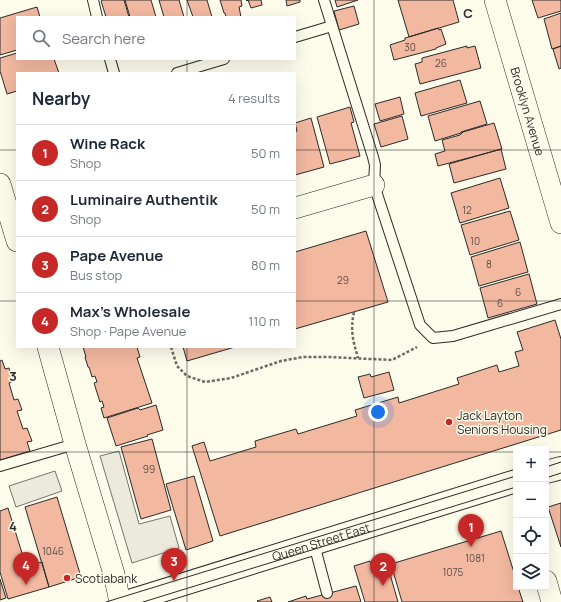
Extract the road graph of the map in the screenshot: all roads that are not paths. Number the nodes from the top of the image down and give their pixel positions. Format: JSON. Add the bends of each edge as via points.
{"nodes":[{"id":1,"x":92,"y":0,"type":"edge"},
{"id":2,"x":324,"y":0,"type":"edge"},
{"id":3,"x":495,"y":0,"type":"edge"},
{"id":4,"x":98,"y":16,"type":"edge"},
{"id":5,"x":332,"y":26,"type":"junction"},
{"id":6,"x":296,"y":37,"type":"edge"},
{"id":7,"x":110,"y":60,"type":"edge"},
{"id":8,"x":221,"y":60,"type":"edge"},
{"id":9,"x":114,"y":72,"type":"edge"},
{"id":10,"x":180,"y":72,"type":"edge"},
{"id":11,"x":0,"y":184,"type":"edge"},
{"id":12,"x":374,"y":185,"type":"junction"},
{"id":13,"x":296,"y":208,"type":"edge"},
{"id":14,"x":561,"y":223,"type":"edge"},
{"id":15,"x":16,"y":238,"type":"edge"},
{"id":16,"x":561,"y":304,"type":"edge"},
{"id":17,"x":48,"y":348,"type":"edge"},
{"id":18,"x":75,"y":444,"type":"junction"},
{"id":19,"x":0,"y":466,"type":"edge"},
{"id":20,"x":561,"y":468,"type":"edge"},
{"id":21,"x":549,"y":471,"type":"edge"},
{"id":22,"x":513,"y":482,"type":"edge"},
{"id":23,"x":314,"y":544,"type":"junction"},
{"id":24,"x":549,"y":590,"type":"edge"},
{"id":25,"x":327,"y":592,"type":"dead end"},
{"id":26,"x":120,"y":602,"type":"edge"},
{"id":27,"x":126,"y":602,"type":"edge"},
{"id":28,"x":552,"y":602,"type":"edge"}],
"edges":[{"from":1,"to":4,"type":"lane"},
{"from":2,"to":5,"type":"lane"},
{"from":3,"to":14,"type":"street","name":"Brooklyn Avenue"},
{"from":5,"to":6,"type":"lane"},
{"from":5,"to":12,"type":"lane","via":[[373,157]]},
{"from":7,"to":9,"type":"lane"},
{"from":8,"to":10,"type":"lane"},
{"from":11,"to":15,"type":"street"},
{"from":12,"to":13,"type":"street"},
{"from":12,"to":16,"type":"lane","via":[[420,325],[433,338],[453,336]]},
{"from":17,"to":18,"type":"street"},
{"from":18,"to":19,"type":"lane"},
{"from":18,"to":26,"type":"street"},
{"from":20,"to":21,"type":"main road"},
{"from":22,"to":23,"type":"main road","name":"Queen Street East"},
{"from":23,"to":25,"type":"lane"},
{"from":23,"to":27,"type":"main road","name":"Queen Street East"},
{"from":24,"to":28,"type":"street"}]}
